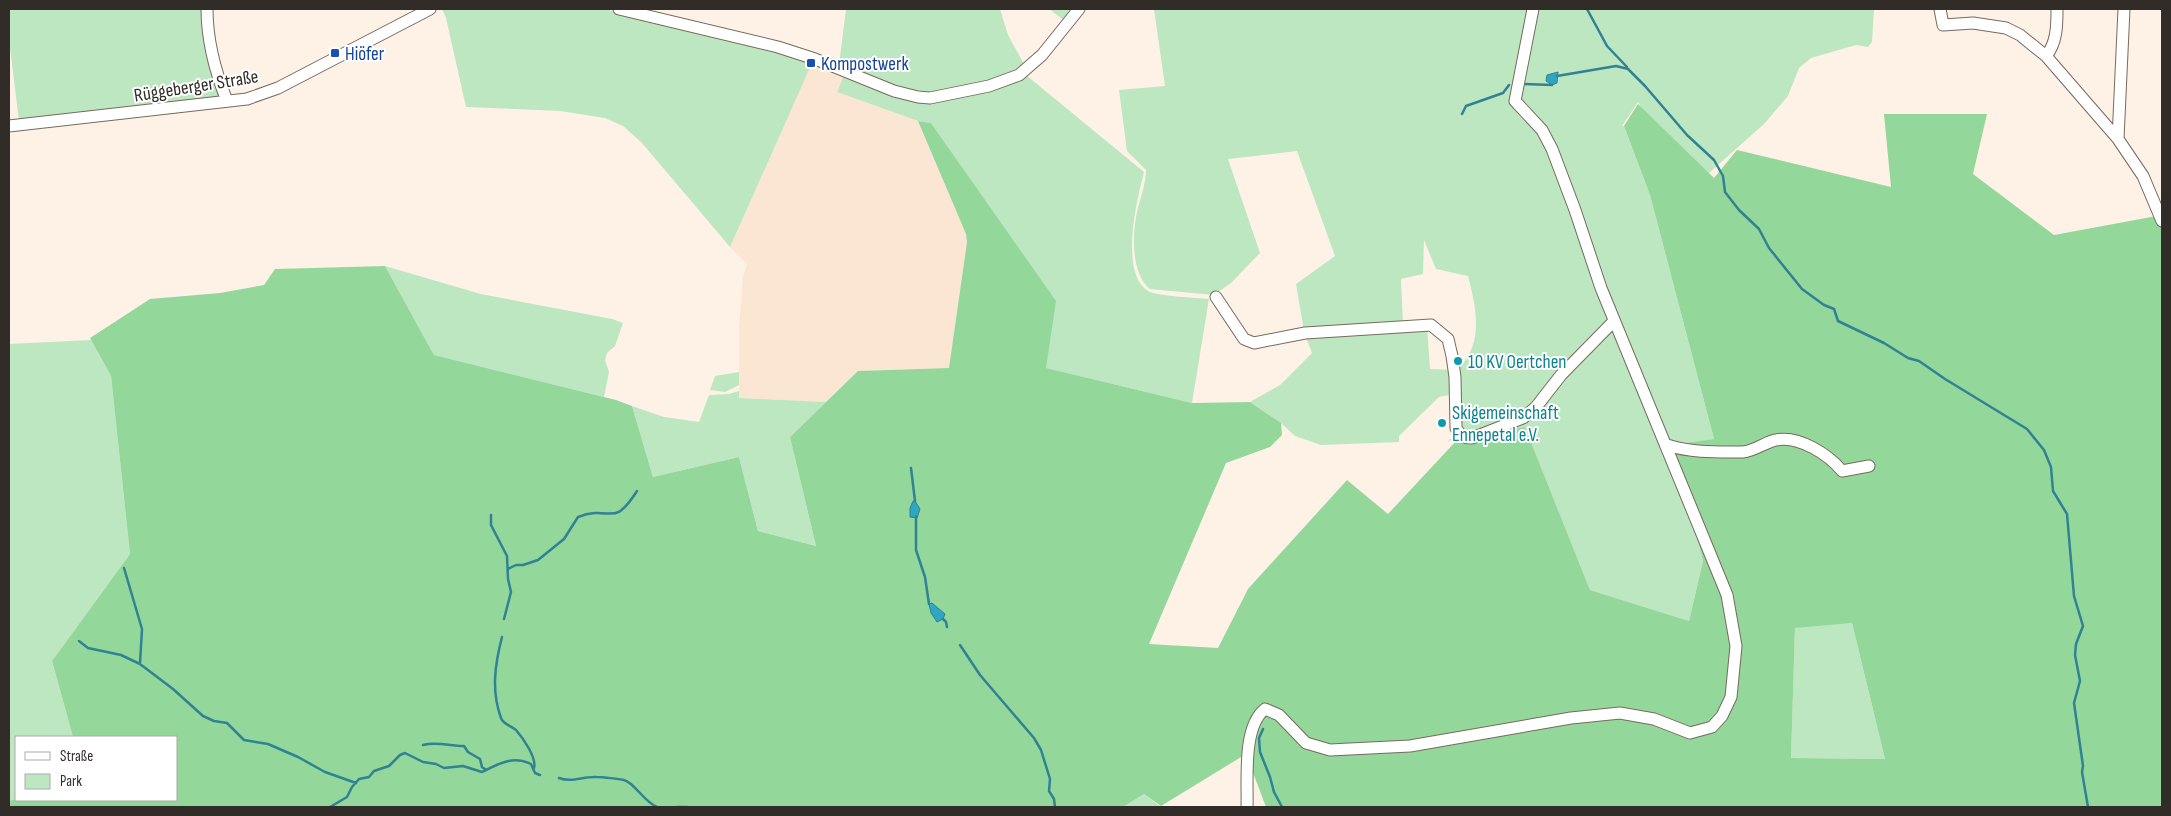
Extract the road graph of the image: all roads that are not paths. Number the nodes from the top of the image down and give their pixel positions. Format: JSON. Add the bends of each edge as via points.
{"nodes":[{"id":1,"x":207,"y":9,"type":"edge"},
{"id":2,"x":430,"y":9,"type":"edge"},
{"id":3,"x":620,"y":9,"type":"edge"},
{"id":4,"x":1079,"y":9,"type":"edge"},
{"id":5,"x":1532,"y":9,"type":"edge"},
{"id":6,"x":1940,"y":9,"type":"edge"},
{"id":7,"x":2057,"y":9,"type":"edge"},
{"id":8,"x":2124,"y":9,"type":"edge"},
{"id":9,"x":2046,"y":56,"type":"junction"},
{"id":10,"x":227,"y":102,"type":"junction"},
{"id":11,"x":9,"y":126,"type":"edge"},
{"id":12,"x":2118,"y":139,"type":"junction"},
{"id":13,"x":2162,"y":221,"type":"edge"},
{"id":14,"x":1216,"y":297,"type":"dead end"},
{"id":15,"x":1614,"y":321,"type":"junction"},
{"id":16,"x":1667,"y":445,"type":"junction"},
{"id":17,"x":1869,"y":466,"type":"dead end"},
{"id":18,"x":1247,"y":807,"type":"edge"}],
"edges":[{"from":1,"to":10,"type":"street","via":[[209,42]]},
{"from":2,"to":10,"type":"street","name":"Rüggeberger Straße","via":[[278,88]]},
{"from":3,"to":4,"type":"street","via":[[778,47],[894,91],[930,98],[989,86],[1019,75],[1042,55]]},
{"from":5,"to":15,"type":"street","via":[[1515,101],[1542,130],[1552,149]]},
{"from":6,"to":9,"type":"street","via":[[1943,25],[1973,23],[2006,28]]},
{"from":7,"to":9,"type":"street","via":[[2056,35]]},
{"from":8,"to":12,"type":"street"},
{"from":9,"to":12,"type":"street"},
{"from":10,"to":11,"type":"street","name":"Rüggeberger Straße"},
{"from":12,"to":13,"type":"street","via":[[2143,176]]},
{"from":14,"to":15,"type":"street","via":[[1244,339],[1254,343],[1305,333],[1432,325],[1448,339],[1455,377],[1456,428],[1464,438],[1472,438],[1530,413],[1561,375]]},
{"from":15,"to":16,"type":"street"},
{"from":16,"to":17,"type":"street","via":[[1704,452],[1750,452],[1782,439],[1826,454],[1842,471]]},
{"from":16,"to":18,"type":"street","via":[[1727,595],[1736,646],[1731,697],[1722,716],[1712,727],[1690,733],[1654,719],[1620,713],[1571,718],[1410,746],[1330,750],[1306,743],[1278,715],[1266,709],[1258,717],[1250,740]]}]}
